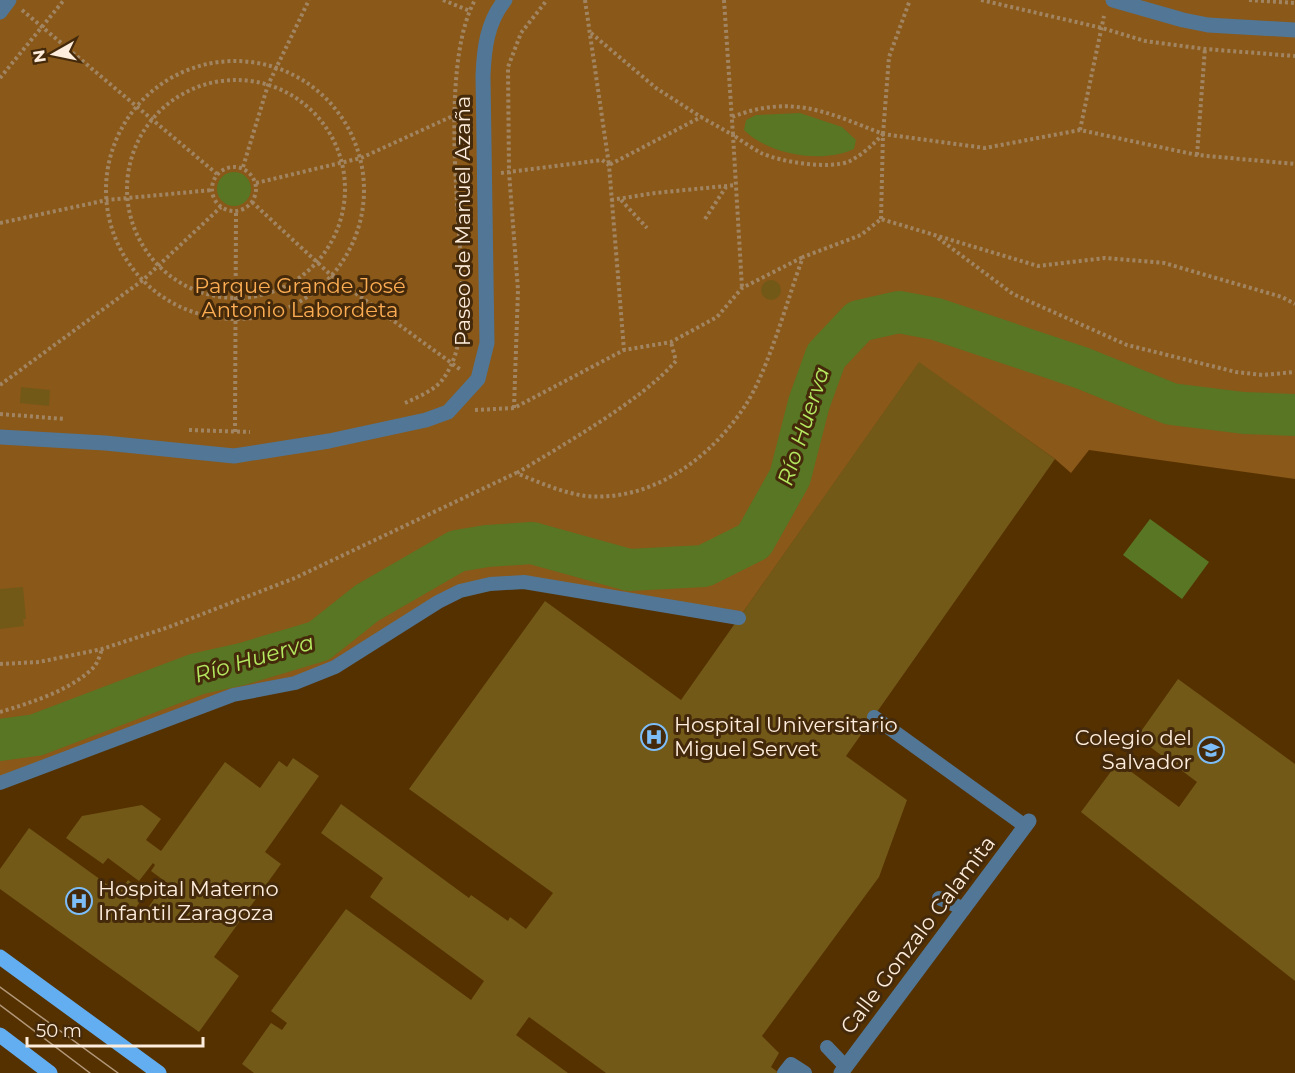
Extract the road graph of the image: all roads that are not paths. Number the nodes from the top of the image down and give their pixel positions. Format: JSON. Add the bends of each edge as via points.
{"nodes":[{"id":1,"x":505,"y":0,"type":"edge"},
{"id":2,"x":14,"y":3,"type":"edge"},
{"id":3,"x":1109,"y":5,"type":"edge"},
{"id":4,"x":0,"y":12,"type":"edge"},
{"id":5,"x":1295,"y":30,"type":"edge"},
{"id":6,"x":0,"y":437,"type":"edge"},
{"id":7,"x":739,"y":618,"type":"dead end"},
{"id":8,"x":874,"y":717,"type":"dead end"},
{"id":9,"x":0,"y":783,"type":"edge"},
{"id":10,"x":1027,"y":824,"type":"joint"},
{"id":11,"x":939,"y":897,"type":"dead end"},
{"id":12,"x":964,"y":909,"type":"junction"},
{"id":13,"x":0,"y":957,"type":"edge"},
{"id":14,"x":0,"y":1035,"type":"edge"},
{"id":15,"x":827,"y":1047,"type":"dead end"},
{"id":16,"x":847,"y":1071,"type":"edge"},
{"id":17,"x":50,"y":1073,"type":"edge"},
{"id":18,"x":159,"y":1073,"type":"edge"},
{"id":19,"x":784,"y":1073,"type":"edge"},
{"id":20,"x":805,"y":1073,"type":"edge"}],
"edges":[{"from":1,"to":6,"type":"street","name":"Paseo de Manuel Azaña","via":[[492,20],[484,54],[487,343],[478,379],[448,412],[329,441],[234,456]]},
{"from":2,"to":4,"type":"street"},
{"from":3,"to":5,"type":"street","via":[[1208,25]]},
{"from":7,"to":9,"type":"lane","via":[[524,582],[490,584],[460,591],[438,602],[335,668],[295,683],[233,695]]},
{"from":8,"to":10,"type":"lane"},
{"from":10,"to":12,"type":"street","name":"Calle Gonzalo Calamita"},
{"from":11,"to":12,"type":"lane"},
{"from":12,"to":16,"type":"street","name":"Calle Gonzalo Calamita"},
{"from":13,"to":18,"type":"main road"},
{"from":14,"to":17,"type":"main road"},
{"from":15,"to":16,"type":"lane"},
{"from":19,"to":20,"type":"lane","via":[[791,1064]]}]}
